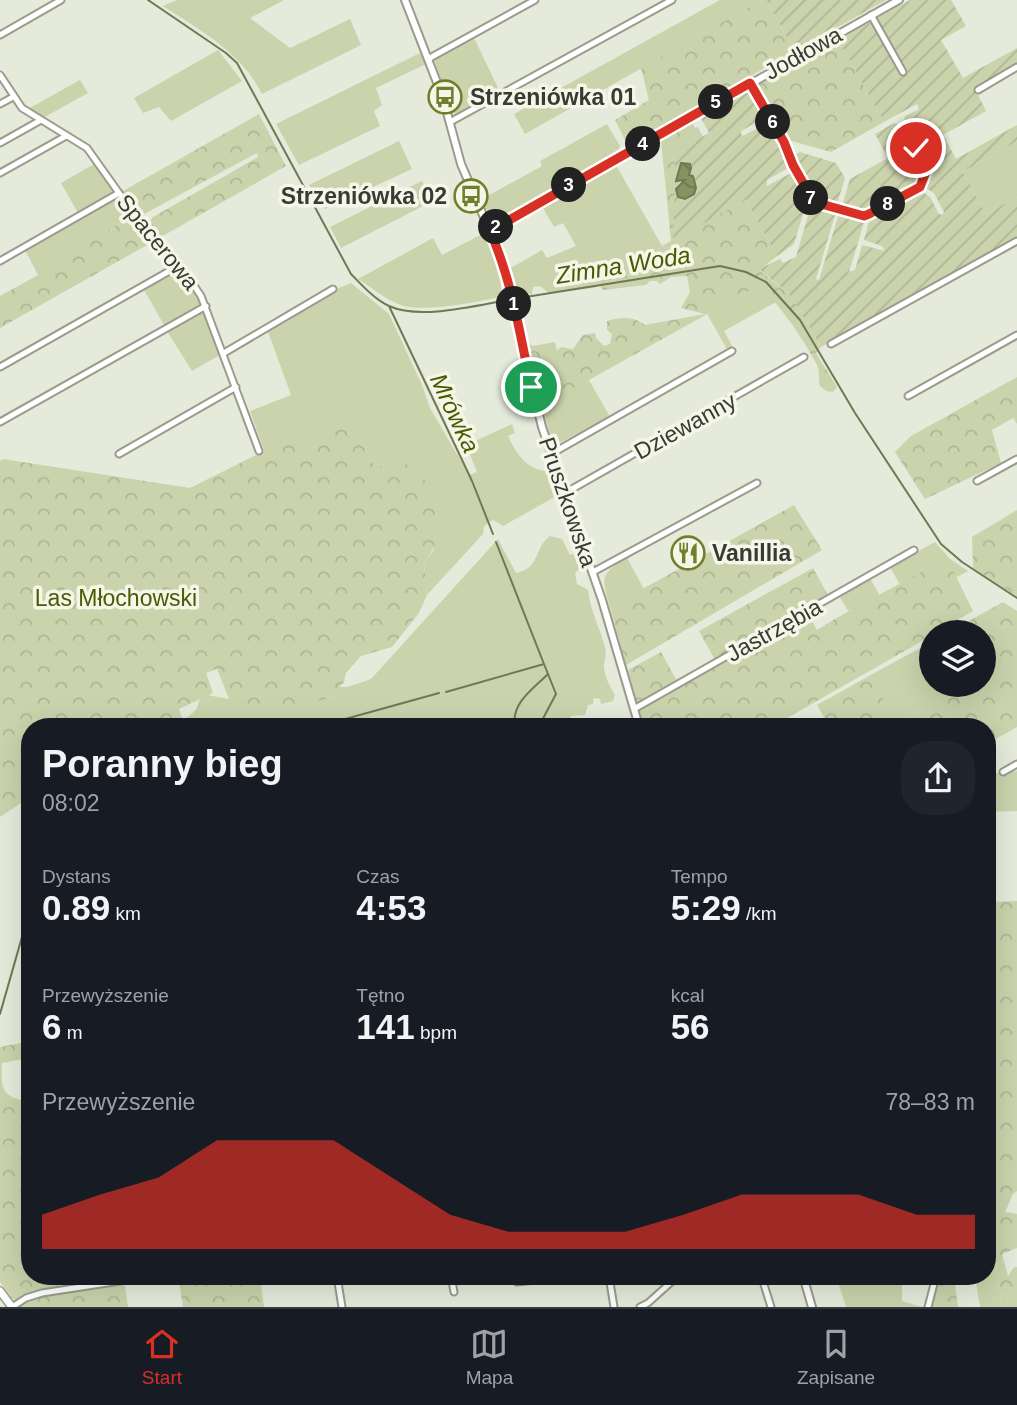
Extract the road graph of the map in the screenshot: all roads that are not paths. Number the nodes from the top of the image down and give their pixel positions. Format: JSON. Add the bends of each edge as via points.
{"nodes":[{"id":1,"x":61,"y":0,"type":"edge"},
{"id":2,"x":405,"y":0,"type":"edge"},
{"id":3,"x":536,"y":0,"type":"edge"},
{"id":4,"x":672,"y":0,"type":"edge"},
{"id":5,"x":898,"y":0,"type":"edge"},
{"id":6,"x":872,"y":15,"type":"junction"},
{"id":7,"x":0,"y":35,"type":"edge"},
{"id":8,"x":428,"y":59,"type":"junction"},
{"id":9,"x":1017,"y":67,"type":"edge"},
{"id":10,"x":903,"y":72,"type":"dead end"},
{"id":11,"x":0,"y":75,"type":"edge"},
{"id":12,"x":750,"y":83,"type":"junction"},
{"id":13,"x":978,"y":90,"type":"dead end"},
{"id":14,"x":13,"y":97,"type":"junction"},
{"id":15,"x":0,"y":104,"type":"edge"},
{"id":16,"x":41,"y":120,"type":"junction"},
{"id":17,"x":450,"y":122,"type":"junction"},
{"id":18,"x":66,"y":136,"type":"junction"},
{"id":19,"x":0,"y":144,"type":"edge"},
{"id":20,"x":916,"y":148,"type":"dead end"},
{"id":21,"x":0,"y":173,"type":"edge"},
{"id":22,"x":119,"y":193,"type":"junction"},
{"id":23,"x":490,"y":231,"type":"junction"},
{"id":24,"x":1017,"y":240,"type":"edge"},
{"id":25,"x":0,"y":261,"type":"edge"},
{"id":26,"x":180,"y":265,"type":"junction"},
{"id":27,"x":333,"y":289,"type":"dead end"},
{"id":28,"x":206,"y":306,"type":"junction"},
{"id":29,"x":1017,"y":335,"type":"edge"},
{"id":30,"x":831,"y":344,"type":"dead end"},
{"id":31,"x":732,"y":351,"type":"dead end"},
{"id":32,"x":224,"y":353,"type":"junction"},
{"id":33,"x":804,"y":357,"type":"dead end"},
{"id":34,"x":0,"y":367,"type":"edge"},
{"id":35,"x":236,"y":387,"type":"junction"},
{"id":36,"x":908,"y":396,"type":"dead end"},
{"id":37,"x":0,"y":422,"type":"edge"},
{"id":38,"x":259,"y":451,"type":"dead end"},
{"id":39,"x":118,"y":454,"type":"dead end"},
{"id":40,"x":551,"y":454,"type":"junction"},
{"id":41,"x":1017,"y":459,"type":"edge"},
{"id":42,"x":977,"y":481,"type":"dead end"},
{"id":43,"x":757,"y":483,"type":"dead end"},
{"id":44,"x":565,"y":493,"type":"junction"},
{"id":45,"x":914,"y":550,"type":"dead end"},
{"id":46,"x":593,"y":572,"type":"junction"},
{"id":47,"x":634,"y":709,"type":"junction"},
{"id":48,"x":637,"y":718,"type":"edge"},
{"id":49,"x":1017,"y":765,"type":"edge"},
{"id":50,"x":1003,"y":772,"type":"dead end"},
{"id":51,"x":89,"y":1285,"type":"edge"},
{"id":52,"x":338,"y":1285,"type":"edge"},
{"id":53,"x":453,"y":1285,"type":"edge"},
{"id":54,"x":610,"y":1285,"type":"edge"},
{"id":55,"x":668,"y":1285,"type":"edge"},
{"id":56,"x":764,"y":1285,"type":"edge"},
{"id":57,"x":806,"y":1285,"type":"edge"},
{"id":58,"x":934,"y":1285,"type":"edge"},
{"id":59,"x":0,"y":1291,"type":"edge"},
{"id":60,"x":454,"y":1292,"type":"dead end"},
{"id":61,"x":12,"y":1307,"type":"edge"},
{"id":62,"x":342,"y":1307,"type":"edge"},
{"id":63,"x":614,"y":1307,"type":"edge"},
{"id":64,"x":639,"y":1307,"type":"edge"},
{"id":65,"x":771,"y":1307,"type":"edge"},
{"id":66,"x":812,"y":1307,"type":"edge"},
{"id":67,"x":928,"y":1307,"type":"edge"}],
"edges":[{"from":1,"to":7,"type":"street"},
{"from":2,"to":8,"type":"street","name":"Pruszkowska"},
{"from":3,"to":8,"type":"street"},
{"from":4,"to":17,"type":"street"},
{"from":5,"to":6,"type":"street","name":"Jodłowa"},
{"from":6,"to":10,"type":"street"},
{"from":6,"to":12,"type":"street","name":"Jodłowa"},
{"from":8,"to":17,"type":"street","name":"Pruszkowska"},
{"from":9,"to":13,"type":"street"},
{"from":11,"to":14,"type":"street","name":"Spacerowa"},
{"from":12,"to":20,"type":"street","via":[[814,202],[864,216],[879,209],[920,187],[927,169]]},
{"from":12,"to":23,"type":"street","name":"Jodłowa"},
{"from":14,"to":15,"type":"street"},
{"from":14,"to":16,"type":"street","name":"Spacerowa"},
{"from":16,"to":18,"type":"street","name":"Spacerowa"},
{"from":16,"to":19,"type":"street"},
{"from":17,"to":23,"type":"street","name":"Pruszkowska","via":[[461,164]]},
{"from":18,"to":21,"type":"street"},
{"from":18,"to":22,"type":"street","name":"Spacerowa","via":[[87,148]]},
{"from":22,"to":25,"type":"street"},
{"from":22,"to":26,"type":"street","name":"Spacerowa"},
{"from":23,"to":40,"type":"street","name":"Pruszkowska","via":[[513,299]]},
{"from":24,"to":30,"type":"street"},
{"from":26,"to":28,"type":"street","name":"Spacerowa"},
{"from":26,"to":34,"type":"street"},
{"from":27,"to":32,"type":"street"},
{"from":28,"to":32,"type":"street","name":"Spacerowa"},
{"from":28,"to":37,"type":"street"},
{"from":29,"to":36,"type":"street"},
{"from":31,"to":40,"type":"street"},
{"from":32,"to":35,"type":"street","name":"Spacerowa"},
{"from":33,"to":44,"type":"street","name":"Dziewanny"},
{"from":35,"to":38,"type":"street","name":"Spacerowa"},
{"from":35,"to":39,"type":"street"},
{"from":40,"to":44,"type":"street","name":"Pruszkowska"},
{"from":41,"to":42,"type":"street"},
{"from":43,"to":46,"type":"street"},
{"from":44,"to":46,"type":"street","name":"Pruszkowska"},
{"from":45,"to":47,"type":"street","name":"Jastrzębia"},
{"from":46,"to":47,"type":"street","name":"Pruszkowska"},
{"from":47,"to":48,"type":"street","name":"Pruszkowska"},
{"from":49,"to":50,"type":"street"},
{"from":51,"to":61,"type":"street","via":[[34,1295]]},
{"from":52,"to":62,"type":"street"},
{"from":53,"to":60,"type":"street"},
{"from":54,"to":63,"type":"street"},
{"from":55,"to":64,"type":"street"},
{"from":56,"to":65,"type":"street"},
{"from":57,"to":66,"type":"street"},
{"from":58,"to":67,"type":"street"},
{"from":59,"to":61,"type":"main road"}]}
